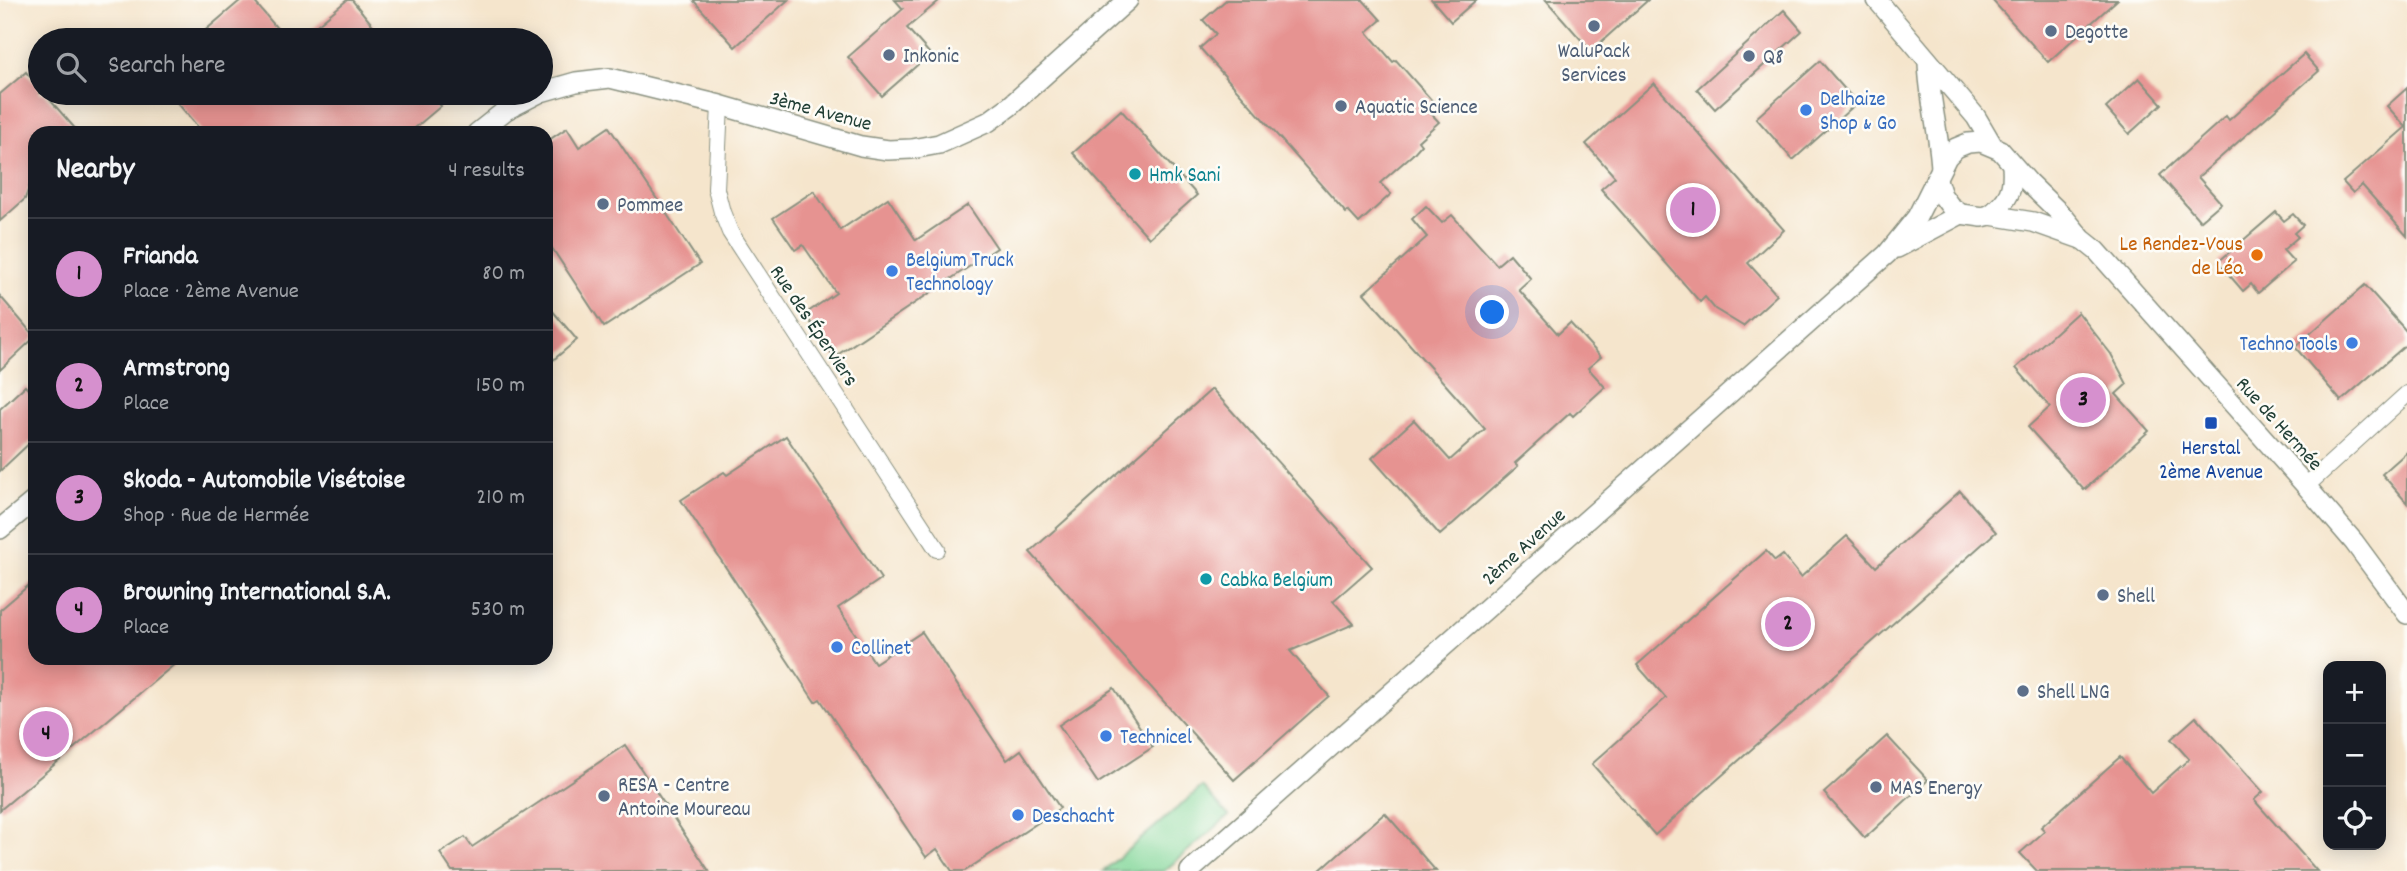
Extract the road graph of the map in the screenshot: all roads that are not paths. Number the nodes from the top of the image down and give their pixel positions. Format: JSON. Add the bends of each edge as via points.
{"nodes":[{"id":1,"x":1128,"y":0,"type":"edge"},
{"id":2,"x":1877,"y":0,"type":"edge"},
{"id":3,"x":1928,"y":62,"type":"junction"},
{"id":4,"x":553,"y":88,"type":"edge"},
{"id":5,"x":515,"y":105,"type":"edge"},
{"id":6,"x":720,"y":105,"type":"junction"},
{"id":7,"x":486,"y":126,"type":"edge"},
{"id":8,"x":1993,"y":146,"type":"junction"},
{"id":9,"x":2012,"y":165,"type":"junction"},
{"id":10,"x":1939,"y":174,"type":"junction"},
{"id":11,"x":1961,"y":214,"type":"junction"},
{"id":12,"x":1990,"y":215,"type":"junction"},
{"id":13,"x":2082,"y":239,"type":"junction"},
{"id":14,"x":1887,"y":254,"type":"junction"},
{"id":15,"x":2407,"y":394,"type":"edge"},
{"id":16,"x":2306,"y":486,"type":"junction"},
{"id":17,"x":28,"y":506,"type":"edge"},
{"id":18,"x":0,"y":529,"type":"edge"},
{"id":19,"x":937,"y":549,"type":"dead end"},
{"id":20,"x":2407,"y":614,"type":"edge"},
{"id":21,"x":1190,"y":871,"type":"edge"}],
"edges":[{"from":1,"to":6,"type":"street","name":"3ème Avenue","via":[[1010,106],[988,122],[939,144],[888,150],[861,146]]},
{"from":2,"to":3,"type":"street","name":"Rue de Hermée"},
{"from":3,"to":8,"type":"street","name":"Rue de Hermée","via":[[1976,117]]},
{"from":3,"to":10,"type":"street"},
{"from":4,"to":6,"type":"street","name":"3ème Avenue","via":[[610,78]]},
{"from":5,"to":7,"type":"street","name":"3ème Avenue"},
{"from":6,"to":19,"type":"street","name":"Rue des Éperviers","via":[[716,189],[730,232]]},
{"from":8,"to":9,"type":"street","name":"Rue de Hermée"},
{"from":8,"to":10,"type":"street","via":[[1981,142],[1956,148]]},
{"from":9,"to":12,"type":"street","via":[[2011,192]]},
{"from":9,"to":13,"type":"street","name":"Rue de Hermée"},
{"from":10,"to":11,"type":"street","via":[[1942,195]]},
{"from":10,"to":14,"type":"street","name":"2ème Avenue","via":[[1917,217]]},
{"from":11,"to":12,"type":"street","name":"Rue de Hermée"},
{"from":11,"to":14,"type":"street","name":"2ème Avenue"},
{"from":12,"to":13,"type":"street","name":"Rue de Hermée","via":[[2033,222]]},
{"from":13,"to":16,"type":"street","name":"Rue de Hermée"},
{"from":14,"to":21,"type":"street","name":"2ème Avenue"},
{"from":15,"to":16,"type":"street"},
{"from":16,"to":20,"type":"street","name":"Rue de Hermée"},
{"from":17,"to":18,"type":"street"}]}
